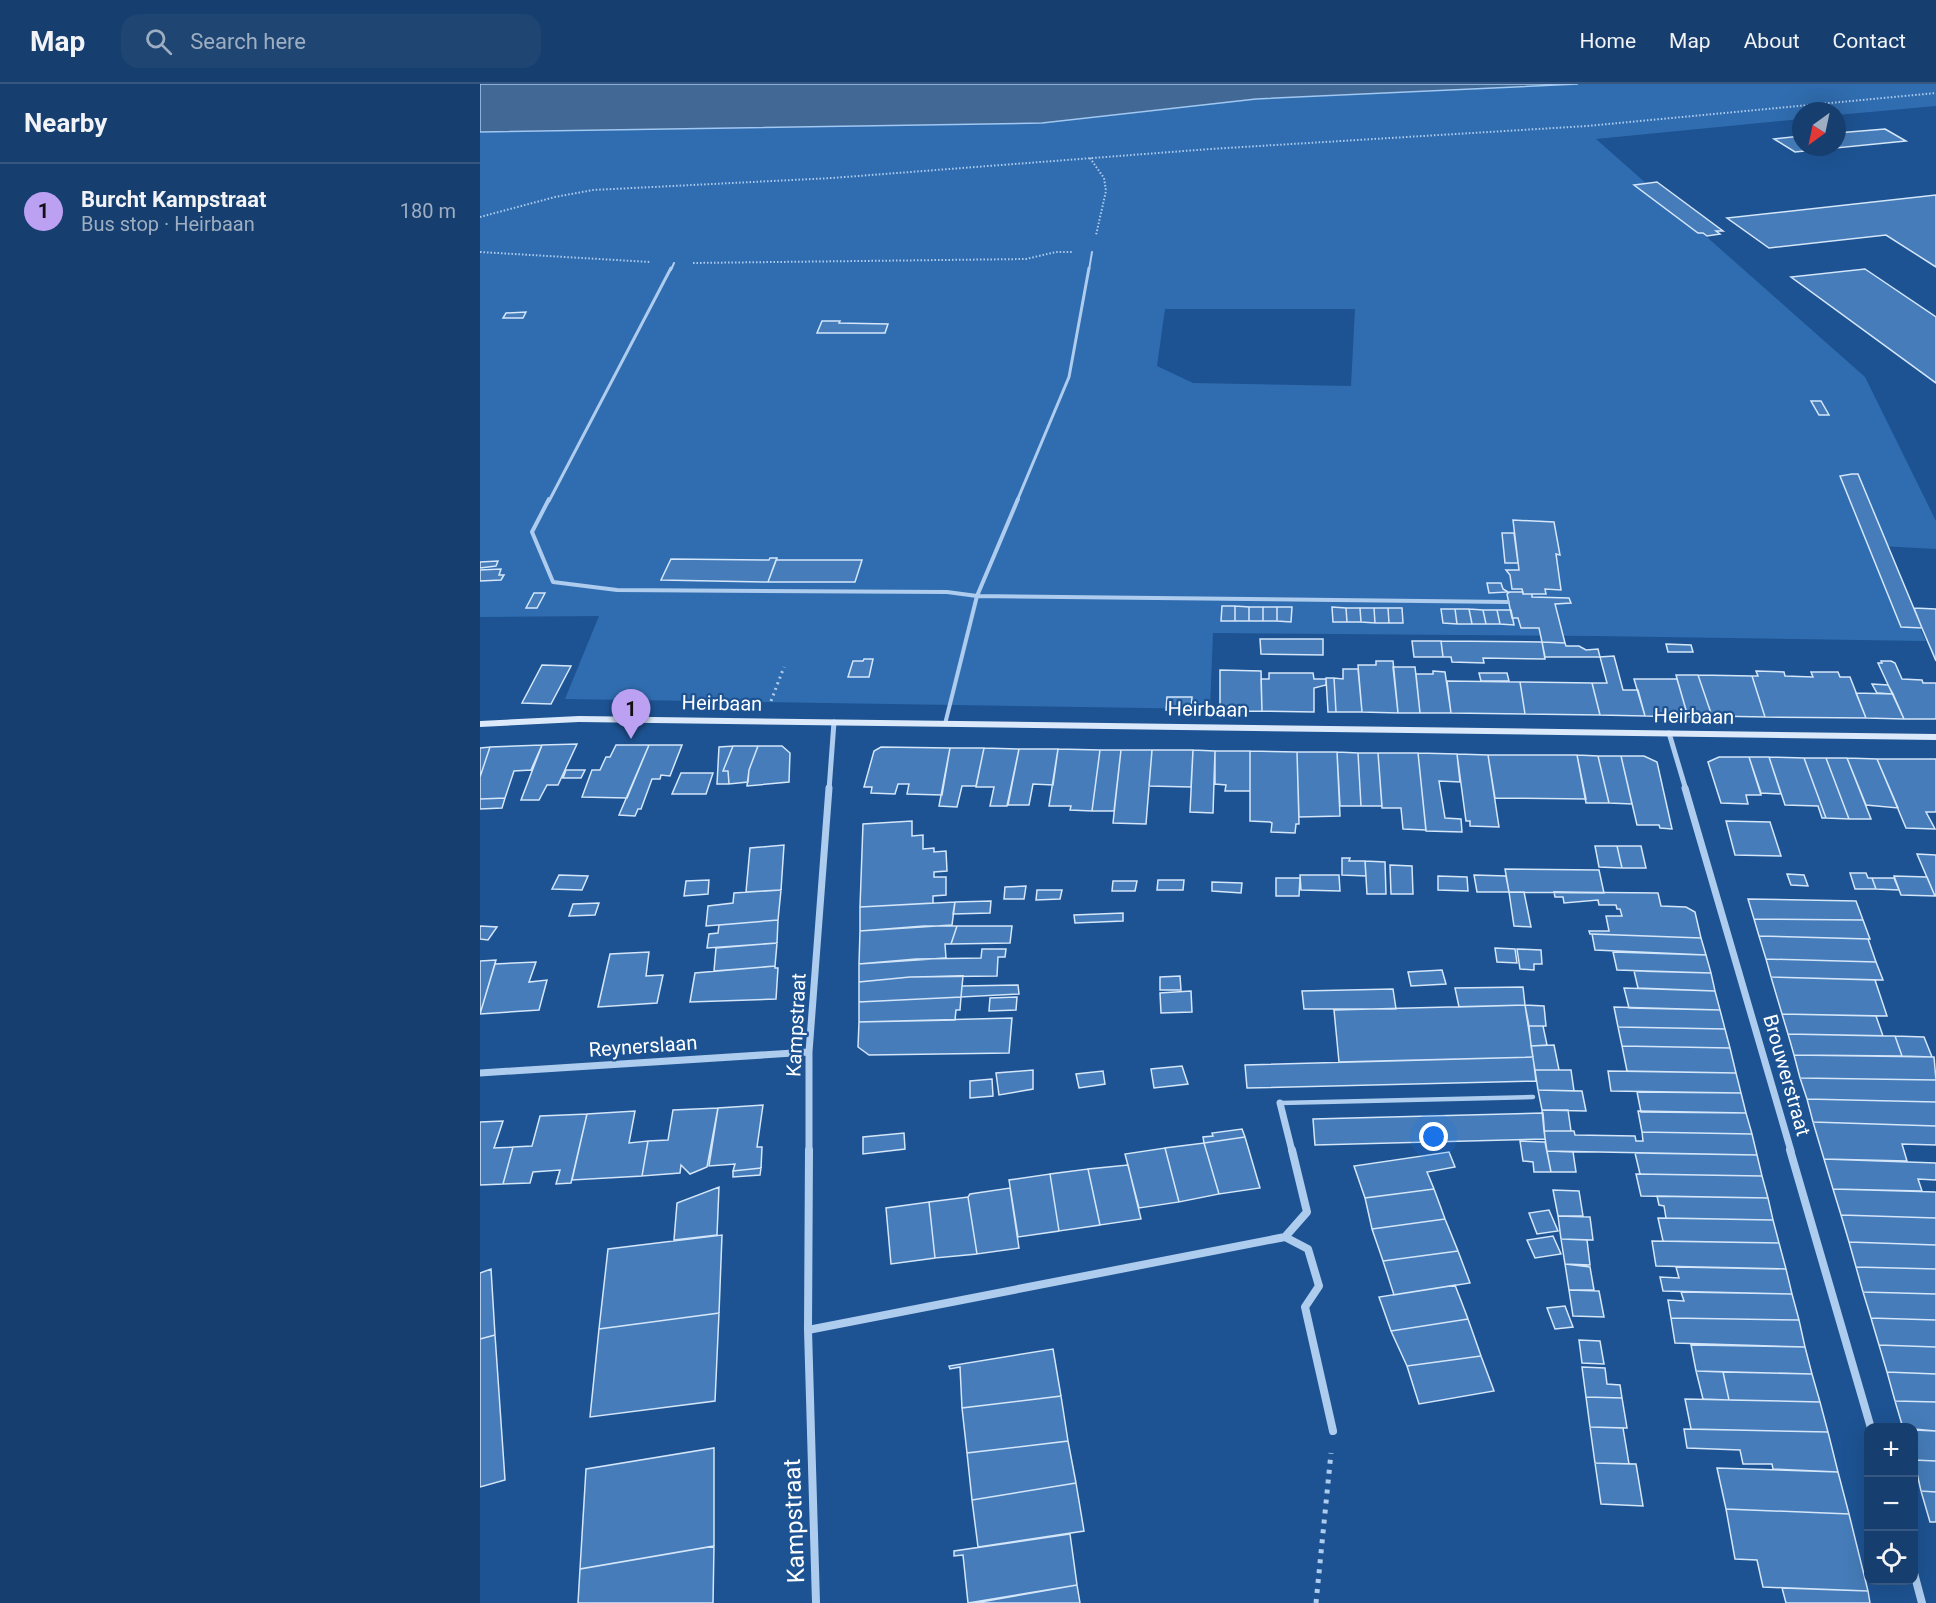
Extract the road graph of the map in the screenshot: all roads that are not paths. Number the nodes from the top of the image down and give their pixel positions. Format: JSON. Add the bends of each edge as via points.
{"nodes":[{"id":1,"x":1092,"y":252,"type":"road end"},
{"id":2,"x":674,"y":263,"type":"road end"},
{"id":3,"x":977,"y":596,"type":"junction"},
{"id":4,"x":1508,"y":602,"type":"dead end"},
{"id":5,"x":834,"y":722,"type":"junction"},
{"id":6,"x":480,"y":724,"type":"edge"},
{"id":7,"x":945,"y":724,"type":"junction"},
{"id":8,"x":1669,"y":734,"type":"junction"},
{"id":9,"x":1936,"y":737,"type":"edge"},
{"id":10,"x":809,"y":1052,"type":"junction"},
{"id":11,"x":480,"y":1073,"type":"edge"},
{"id":12,"x":1533,"y":1097,"type":"dead end"},
{"id":13,"x":1280,"y":1103,"type":"joint"},
{"id":14,"x":1286,"y":1237,"type":"junction"},
{"id":15,"x":808,"y":1330,"type":"junction"},
{"id":16,"x":1870,"y":1423,"type":"edge"},
{"id":17,"x":1333,"y":1431,"type":"road end"},
{"id":18,"x":1917,"y":1585,"type":"edge"},
{"id":19,"x":816,"y":1603,"type":"edge"},
{"id":20,"x":1922,"y":1603,"type":"edge"}],
"edges":[{"from":1,"to":3,"type":"lane","via":[[1067,384]]},
{"from":2,"to":3,"type":"lane","via":[[532,532],[553,582],[617,590],[947,592]]},
{"from":3,"to":4,"type":"lane"},
{"from":3,"to":7,"type":"lane"},
{"from":5,"to":6,"type":"street","name":"Heirbaan","via":[[579,720]]},
{"from":5,"to":7,"type":"street","name":"Heirbaan"},
{"from":5,"to":10,"type":"street","name":"Kampstraat"},
{"from":7,"to":8,"type":"street","name":"Heirbaan"},
{"from":8,"to":9,"type":"street","name":"Heirbaan"},
{"from":8,"to":16,"type":"street","name":"Brouwerstraat"},
{"from":10,"to":11,"type":"street","name":"Reynerslaan"},
{"from":10,"to":15,"type":"street","name":"Kampstraat"},
{"from":12,"to":13,"type":"lane"},
{"from":13,"to":14,"type":"street","via":[[1307,1212]]},
{"from":14,"to":15,"type":"street"},
{"from":14,"to":17,"type":"street","via":[[1308,1249],[1319,1286],[1305,1307]]},
{"from":15,"to":19,"type":"street","name":"Kampstraat"},
{"from":18,"to":20,"type":"street"}]}
